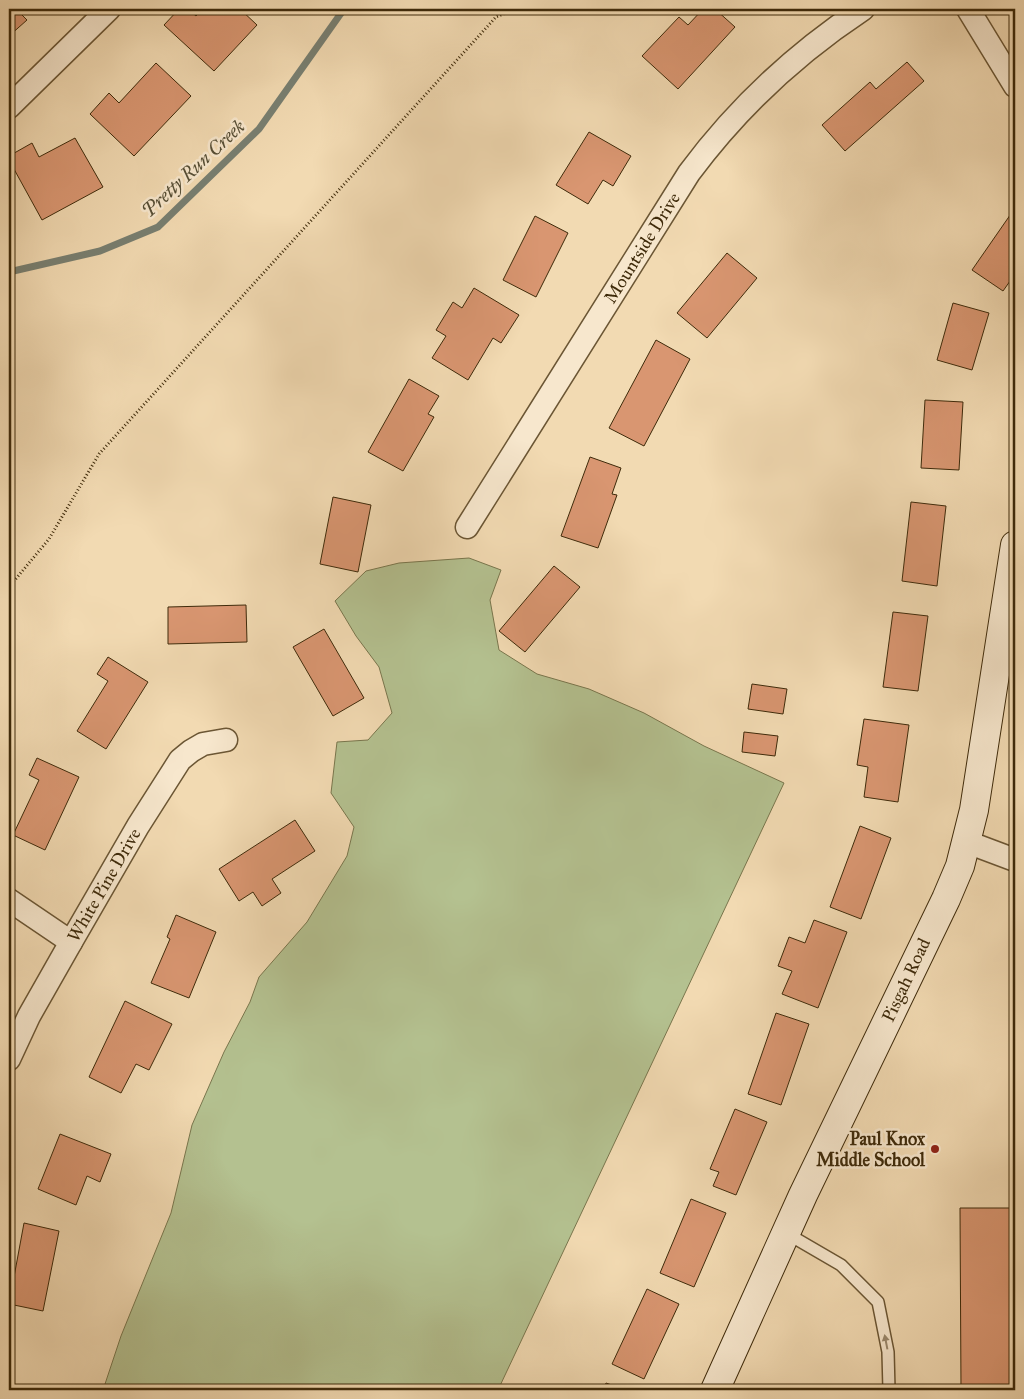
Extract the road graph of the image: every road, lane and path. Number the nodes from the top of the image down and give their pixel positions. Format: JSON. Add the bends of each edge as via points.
{"nodes":[{"id":1,"x":109,"y":9,"type":"edge"},
{"id":2,"x":516,"y":9,"type":"edge"},
{"id":3,"x":863,"y":9,"type":"edge"},
{"id":4,"x":968,"y":9,"type":"edge"},
{"id":5,"x":1015,"y":86,"type":"edge"},
{"id":6,"x":9,"y":107,"type":"edge"},
{"id":7,"x":467,"y":526,"type":"dead end"},
{"id":8,"x":1015,"y":545,"type":"edge"},
{"id":9,"x":9,"y":587,"type":"edge"},
{"id":10,"x":226,"y":740,"type":"dead end"},
{"id":11,"x":966,"y":842,"type":"junction"},
{"id":12,"x":1015,"y":860,"type":"edge"},
{"id":13,"x":9,"y":900,"type":"edge"},
{"id":14,"x":71,"y":942,"type":"junction"},
{"id":15,"x":9,"y":1059,"type":"edge"},
{"id":16,"x":786,"y":1233,"type":"junction"},
{"id":17,"x":715,"y":1390,"type":"edge"},
{"id":18,"x":889,"y":1390,"type":"edge"}],
"edges":[{"from":1,"to":6,"type":"street"},
{"from":2,"to":9,"type":"path","via":[[496,17],[100,454],[49,539]]},
{"from":3,"to":7,"type":"street","name":"Mountside Drive","via":[[770,82],[714,140]]},
{"from":4,"to":5,"type":"street"},
{"from":8,"to":11,"type":"street","name":"Pisgah Road","via":[[974,810]]},
{"from":10,"to":14,"type":"street","name":"White Pine Drive","via":[[203,744],[180,760]]},
{"from":11,"to":12,"type":"street"},
{"from":11,"to":16,"type":"street","name":"Pisgah Road","via":[[946,899]]},
{"from":13,"to":14,"type":"street"},
{"from":14,"to":15,"type":"street","name":"White Pine Drive"},
{"from":16,"to":17,"type":"street","name":"Pisgah Road"},
{"from":18,"to":16,"type":"lane","one_way":true,"via":[[888,1352],[878,1302],[841,1266]]}]}
